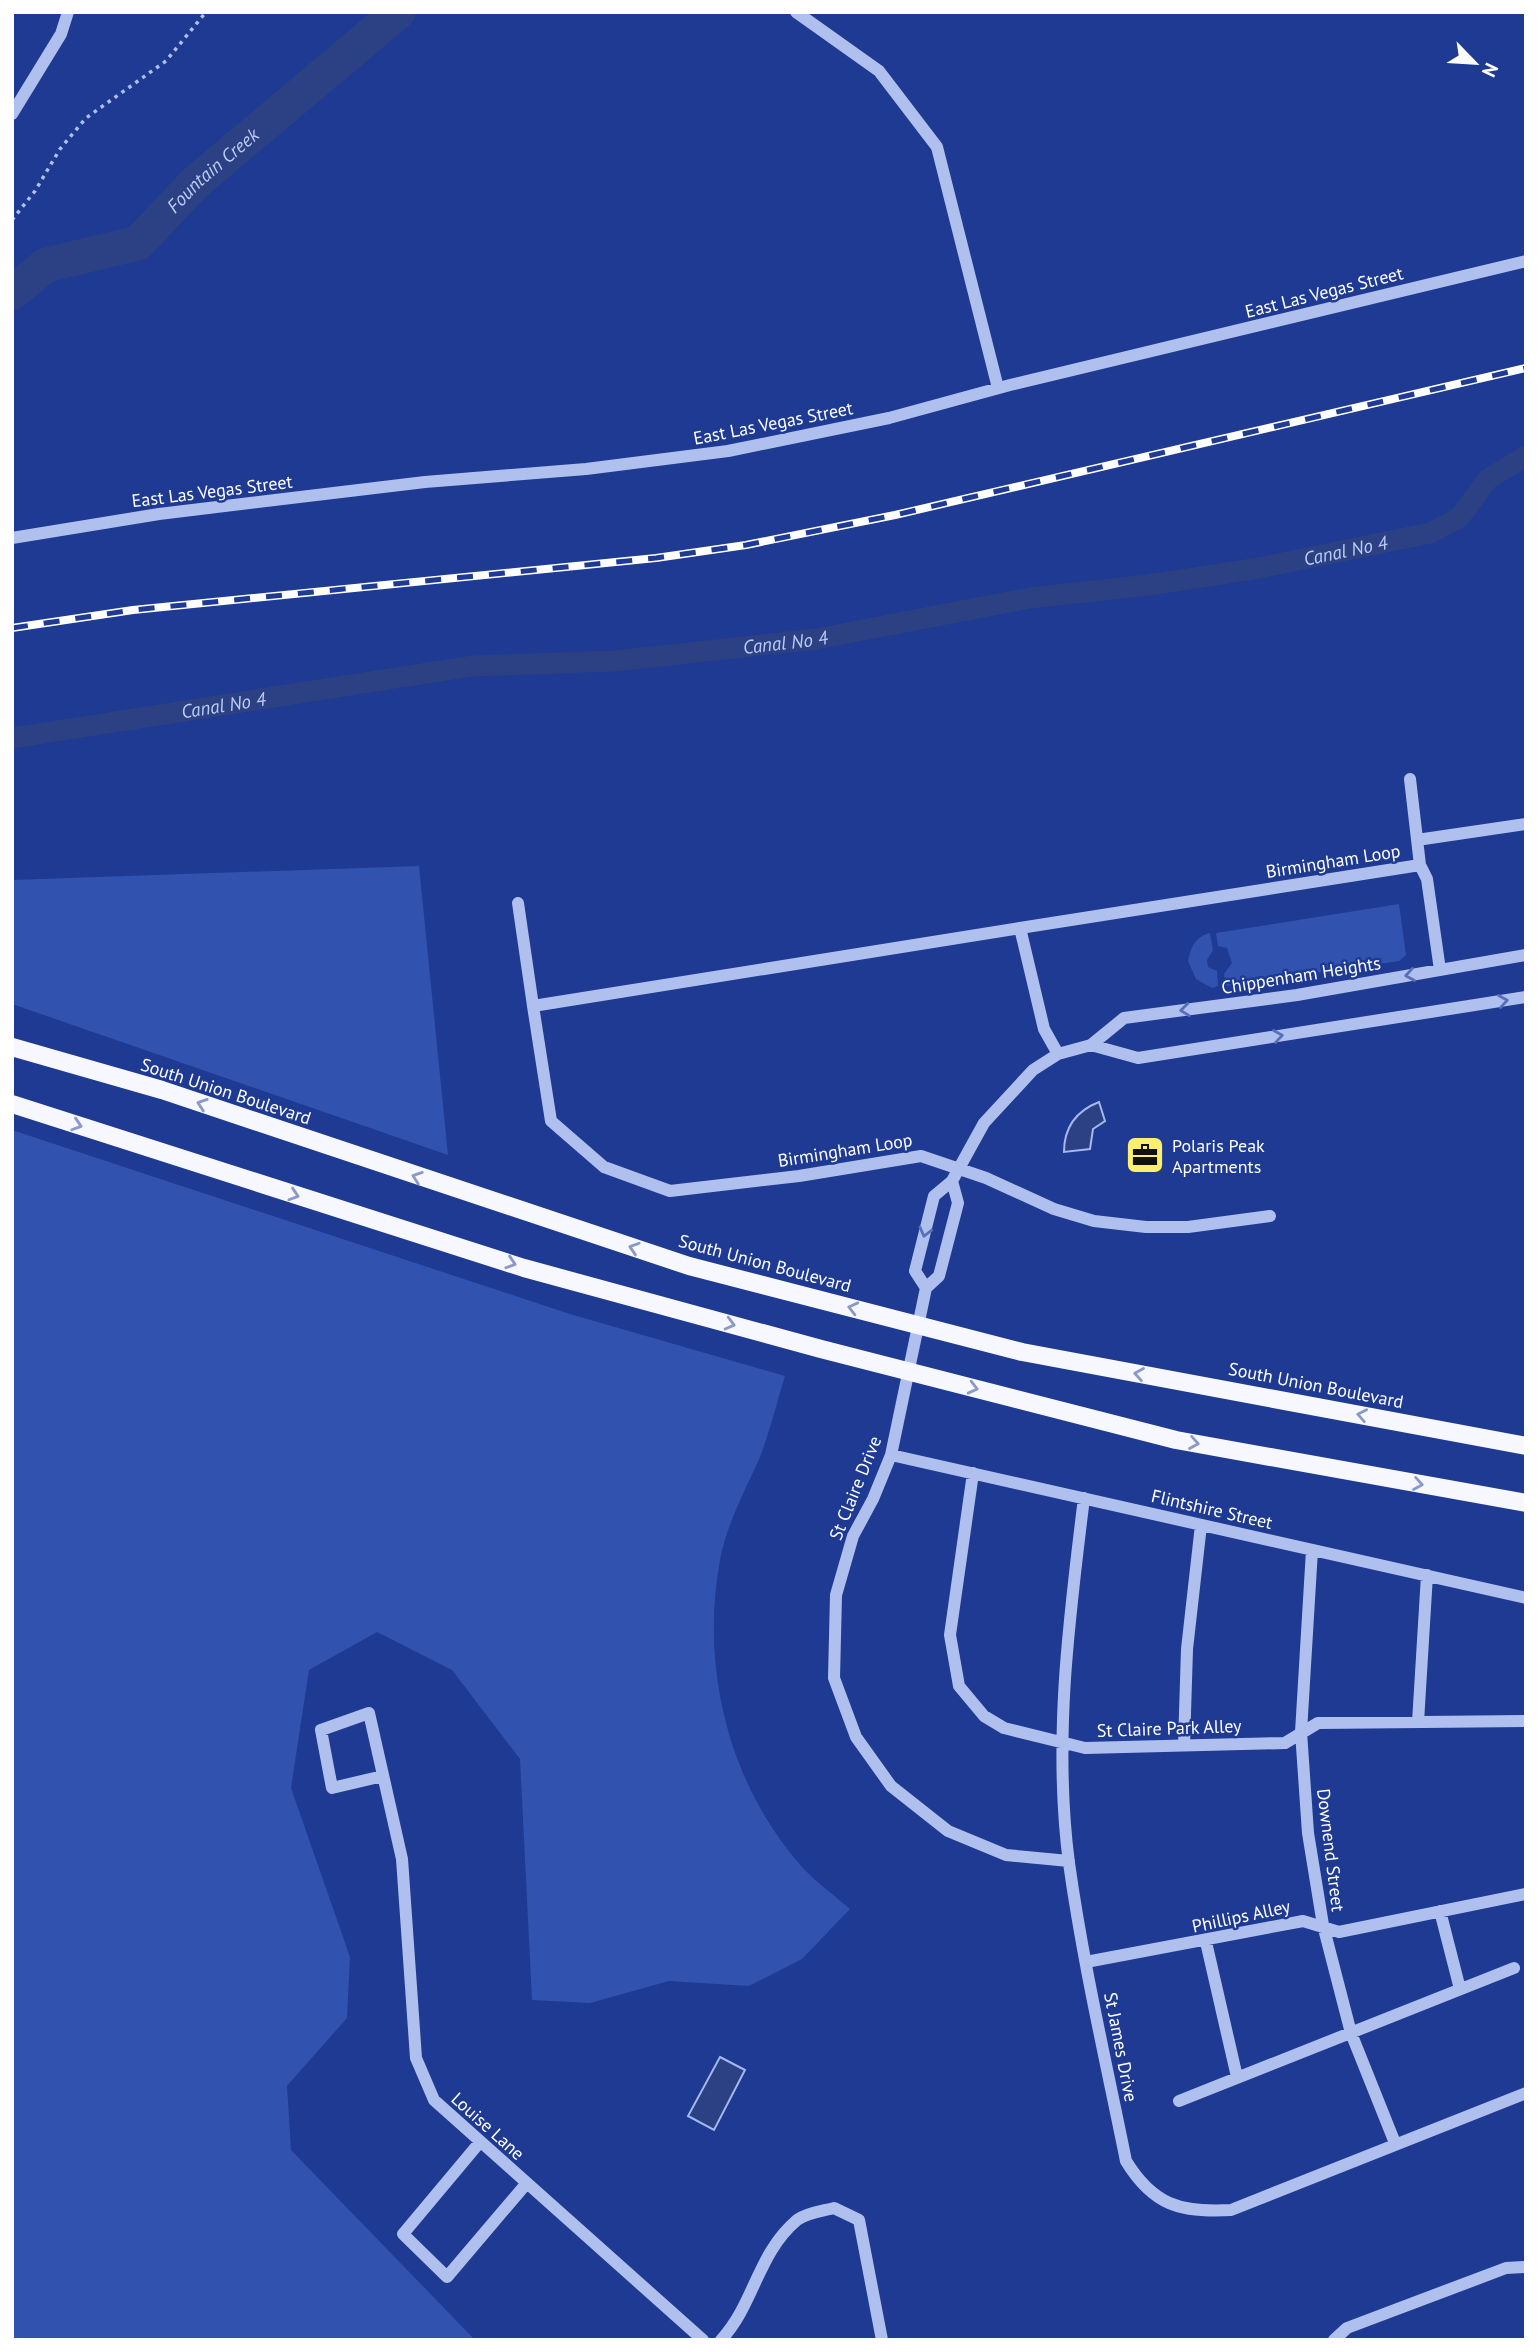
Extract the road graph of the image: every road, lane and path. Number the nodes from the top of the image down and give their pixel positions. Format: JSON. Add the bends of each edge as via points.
{"nodes":[{"id":1,"x":68,"y":12,"type":"edge"},
{"id":2,"x":206,"y":12,"type":"edge"},
{"id":3,"x":796,"y":12,"type":"edge"},
{"id":4,"x":12,"y":114,"type":"edge"},
{"id":5,"x":12,"y":220,"type":"edge"},
{"id":6,"x":1526,"y":261,"type":"edge"},
{"id":7,"x":998,"y":388,"type":"junction"},
{"id":8,"x":12,"y":538,"type":"edge"},
{"id":9,"x":1410,"y":779,"type":"dead end"},
{"id":10,"x":1526,"y":824,"type":"edge"},
{"id":11,"x":1417,"y":840,"type":"junction"},
{"id":12,"x":1420,"y":864,"type":"junction"},
{"id":13,"x":518,"y":903,"type":"dead end"},
{"id":14,"x":1020,"y":928,"type":"junction"},
{"id":15,"x":1526,"y":955,"type":"edge"},
{"id":16,"x":1440,"y":970,"type":"junction"},
{"id":17,"x":1526,"y":997,"type":"edge"},
{"id":18,"x":533,"y":1006,"type":"junction"},
{"id":19,"x":1091,"y":1045,"type":"junction"},
{"id":20,"x":12,"y":1047,"type":"edge"},
{"id":21,"x":1058,"y":1054,"type":"junction"},
{"id":22,"x":12,"y":1104,"type":"edge"},
{"id":23,"x":958,"y":1168,"type":"junction"},
{"id":24,"x":952,"y":1181,"type":"junction"},
{"id":25,"x":1270,"y":1216,"type":"dead end"},
{"id":26,"x":926,"y":1288,"type":"junction"},
{"id":27,"x":919,"y":1325,"type":"junction"},
{"id":28,"x":907,"y":1371,"type":"junction"},
{"id":29,"x":1526,"y":1446,"type":"edge"},
{"id":30,"x":891,"y":1455,"type":"junction"},
{"id":31,"x":973,"y":1473,"type":"junction"},
{"id":32,"x":1084,"y":1499,"type":"junction"},
{"id":33,"x":1526,"y":1503,"type":"edge"},
{"id":34,"x":1201,"y":1525,"type":"junction"},
{"id":35,"x":1312,"y":1550,"type":"junction"},
{"id":36,"x":1427,"y":1576,"type":"junction"},
{"id":37,"x":1526,"y":1598,"type":"edge"},
{"id":38,"x":1526,"y":1721,"type":"edge"},
{"id":39,"x":1418,"y":1722,"type":"junction"},
{"id":40,"x":1301,"y":1732,"type":"junction"},
{"id":41,"x":1063,"y":1743,"type":"junction"},
{"id":42,"x":1184,"y":1745,"type":"junction"},
{"id":43,"x":383,"y":1776,"type":"junction"},
{"id":44,"x":1069,"y":1861,"type":"junction"},
{"id":45,"x":1526,"y":1894,"type":"edge"},
{"id":46,"x":1440,"y":1911,"type":"junction"},
{"id":47,"x":1323,"y":1926,"type":"junction"},
{"id":48,"x":1206,"y":1942,"type":"junction"},
{"id":49,"x":1086,"y":1962,"type":"junction"},
{"id":50,"x":1514,"y":1968,"type":"dead end"},
{"id":51,"x":1460,"y":1989,"type":"junction"},
{"id":52,"x":1351,"y":2033,"type":"junction"},
{"id":53,"x":1237,"y":2077,"type":"junction"},
{"id":54,"x":1526,"y":2093,"type":"edge"},
{"id":55,"x":1179,"y":2102,"type":"dead end"},
{"id":56,"x":480,"y":2142,"type":"junction"},
{"id":57,"x":1395,"y":2143,"type":"junction"},
{"id":58,"x":526,"y":2184,"type":"junction"},
{"id":59,"x":1525,"y":2269,"type":"edge"},
{"id":60,"x":703,"y":2340,"type":"edge"},
{"id":61,"x":721,"y":2340,"type":"edge"},
{"id":62,"x":882,"y":2340,"type":"edge"},
{"id":63,"x":1335,"y":2340,"type":"edge"}],
"edges":[{"from":1,"to":4,"type":"street","via":[[61,34]]},
{"from":2,"to":5,"type":"path","via":[[166,61],[86,118]]},
{"from":3,"to":7,"type":"street","via":[[879,71],[937,147]]},
{"from":6,"to":7,"type":"street","name":"East Las Vegas Street"},
{"from":7,"to":8,"type":"street","name":"East Las Vegas Street","via":[[889,418],[727,452],[425,482],[159,514]]},
{"from":9,"to":11,"type":"street"},
{"from":10,"to":11,"type":"street","name":"Birmingham Loop"},
{"from":11,"to":12,"type":"street"},
{"from":12,"to":14,"type":"street","name":"Birmingham Loop"},
{"from":12,"to":16,"type":"street","name":"Birmingham Loop","via":[[1427,879]]},
{"from":13,"to":18,"type":"street","name":"Birmingham Loop"},
{"from":14,"to":18,"type":"street","name":"Birmingham Loop"},
{"from":14,"to":21,"type":"street","via":[[1044,1029]]},
{"from":15,"to":16,"type":"street","name":"Chippenham Heights"},
{"from":16,"to":19,"type":"street","name":"Chippenham Heights","one_way":true,"via":[[1124,1018]]},
{"from":19,"to":17,"type":"street","one_way":true,"via":[[1138,1058]]},
{"from":18,"to":23,"type":"street","name":"Birmingham Loop","via":[[551,1121],[604,1167],[670,1191],[920,1156]]},
{"from":19,"to":21,"type":"street","name":"Chippenham Heights"},
{"from":27,"to":20,"type":"main road","name":"South Union Boulevard","one_way":true,"via":[[689,1266],[162,1090]]},
{"from":21,"to":23,"type":"street","name":"Chippenham Heights","via":[[1033,1070],[984,1123]]},
{"from":22,"to":28,"type":"main road","one_way":true,"via":[[524,1268]]},
{"from":23,"to":24,"type":"street","name":"Chippenham Heights"},
{"from":23,"to":25,"type":"street","name":"Birmingham Loop","via":[[1094,1221],[1188,1227]]},
{"from":24,"to":26,"type":"street","name":"Chippenham Heights","via":[[958,1203],[939,1276]]},
{"from":24,"to":26,"type":"street","name":"Chippenham Heights","one_way":true,"via":[[934,1196],[915,1271]]},
{"from":26,"to":27,"type":"street","name":"Chippenham Heights"},
{"from":27,"to":28,"type":"street","name":"St Claire Drive"},
{"from":29,"to":27,"type":"main road","name":"South Union Boulevard","one_way":true,"via":[[1023,1352]]},
{"from":28,"to":30,"type":"street","name":"St Claire Drive"},
{"from":28,"to":33,"type":"main road","one_way":true,"via":[[1176,1440]]},
{"from":30,"to":31,"type":"street","name":"Flintshire Street"},
{"from":30,"to":44,"type":"street","name":"St Claire Drive","via":[[853,1536],[836,1595],[834,1678],[856,1737],[891,1786],[947,1831],[1006,1855]]},
{"from":31,"to":32,"type":"street","name":"Flintshire Street"},
{"from":31,"to":41,"type":"street","name":"St Claire Park Alley","via":[[950,1635],[959,1686],[984,1716],[1004,1728]]},
{"from":32,"to":34,"type":"street","name":"Flintshire Street"},
{"from":32,"to":41,"type":"street","name":"St James Drive","via":[[1067,1633]]},
{"from":34,"to":35,"type":"street","name":"Flintshire Street"},
{"from":34,"to":42,"type":"street","via":[[1186,1649]]},
{"from":35,"to":36,"type":"street","name":"Flintshire Street"},
{"from":35,"to":40,"type":"street","name":"Downend Street"},
{"from":36,"to":37,"type":"street","name":"Flintshire Street"},
{"from":36,"to":39,"type":"street"},
{"from":38,"to":39,"type":"street","name":"St Claire Park Alley"},
{"from":39,"to":40,"type":"street","name":"St Claire Park Alley","via":[[1318,1723]]},
{"from":40,"to":42,"type":"street","name":"St Claire Park Alley","via":[[1285,1743]]},
{"from":40,"to":47,"type":"street","name":"Downend Street","via":[[1308,1830]]},
{"from":41,"to":42,"type":"street","name":"St Claire Park Alley","via":[[1085,1748]]},
{"from":41,"to":44,"type":"street","name":"St James Drive"},
{"from":43,"to":43,"type":"street","name":"Louise Lane","via":[[369,1713],[321,1730],[332,1788]]},
{"from":43,"to":56,"type":"street","name":"Louise Lane","via":[[402,1860],[416,2057],[434,2100]]},
{"from":44,"to":49,"type":"street","name":"St James Drive"},
{"from":45,"to":46,"type":"street","name":"Phillips Alley"},
{"from":46,"to":47,"type":"street","name":"Phillips Alley","via":[[1339,1932]]},
{"from":46,"to":51,"type":"street"},
{"from":47,"to":48,"type":"street","name":"Phillips Alley","via":[[1303,1921]]},
{"from":47,"to":52,"type":"street","name":"Downend Street"},
{"from":48,"to":49,"type":"street","name":"Phillips Alley"},
{"from":48,"to":53,"type":"street"},
{"from":49,"to":57,"type":"street","name":"St James Drive","via":[[1126,2161],[1141,2185],[1163,2201],[1196,2213],[1231,2210]]},
{"from":50,"to":51,"type":"street"},
{"from":51,"to":52,"type":"street"},
{"from":52,"to":53,"type":"street"},
{"from":52,"to":57,"type":"street","name":"Downend Street"},
{"from":53,"to":55,"type":"street"},
{"from":54,"to":57,"type":"street","name":"St James Drive"},
{"from":56,"to":58,"type":"street","name":"Louise Lane"},
{"from":56,"to":58,"type":"street","via":[[403,2234],[447,2277]]},
{"from":58,"to":60,"type":"street","name":"Louise Lane"},
{"from":59,"to":63,"type":"street","via":[[1506,2268],[1347,2328]]},
{"from":61,"to":62,"type":"street","via":[[739,2321],[764,2258],[799,2218],[834,2208],[859,2220]]}]}
